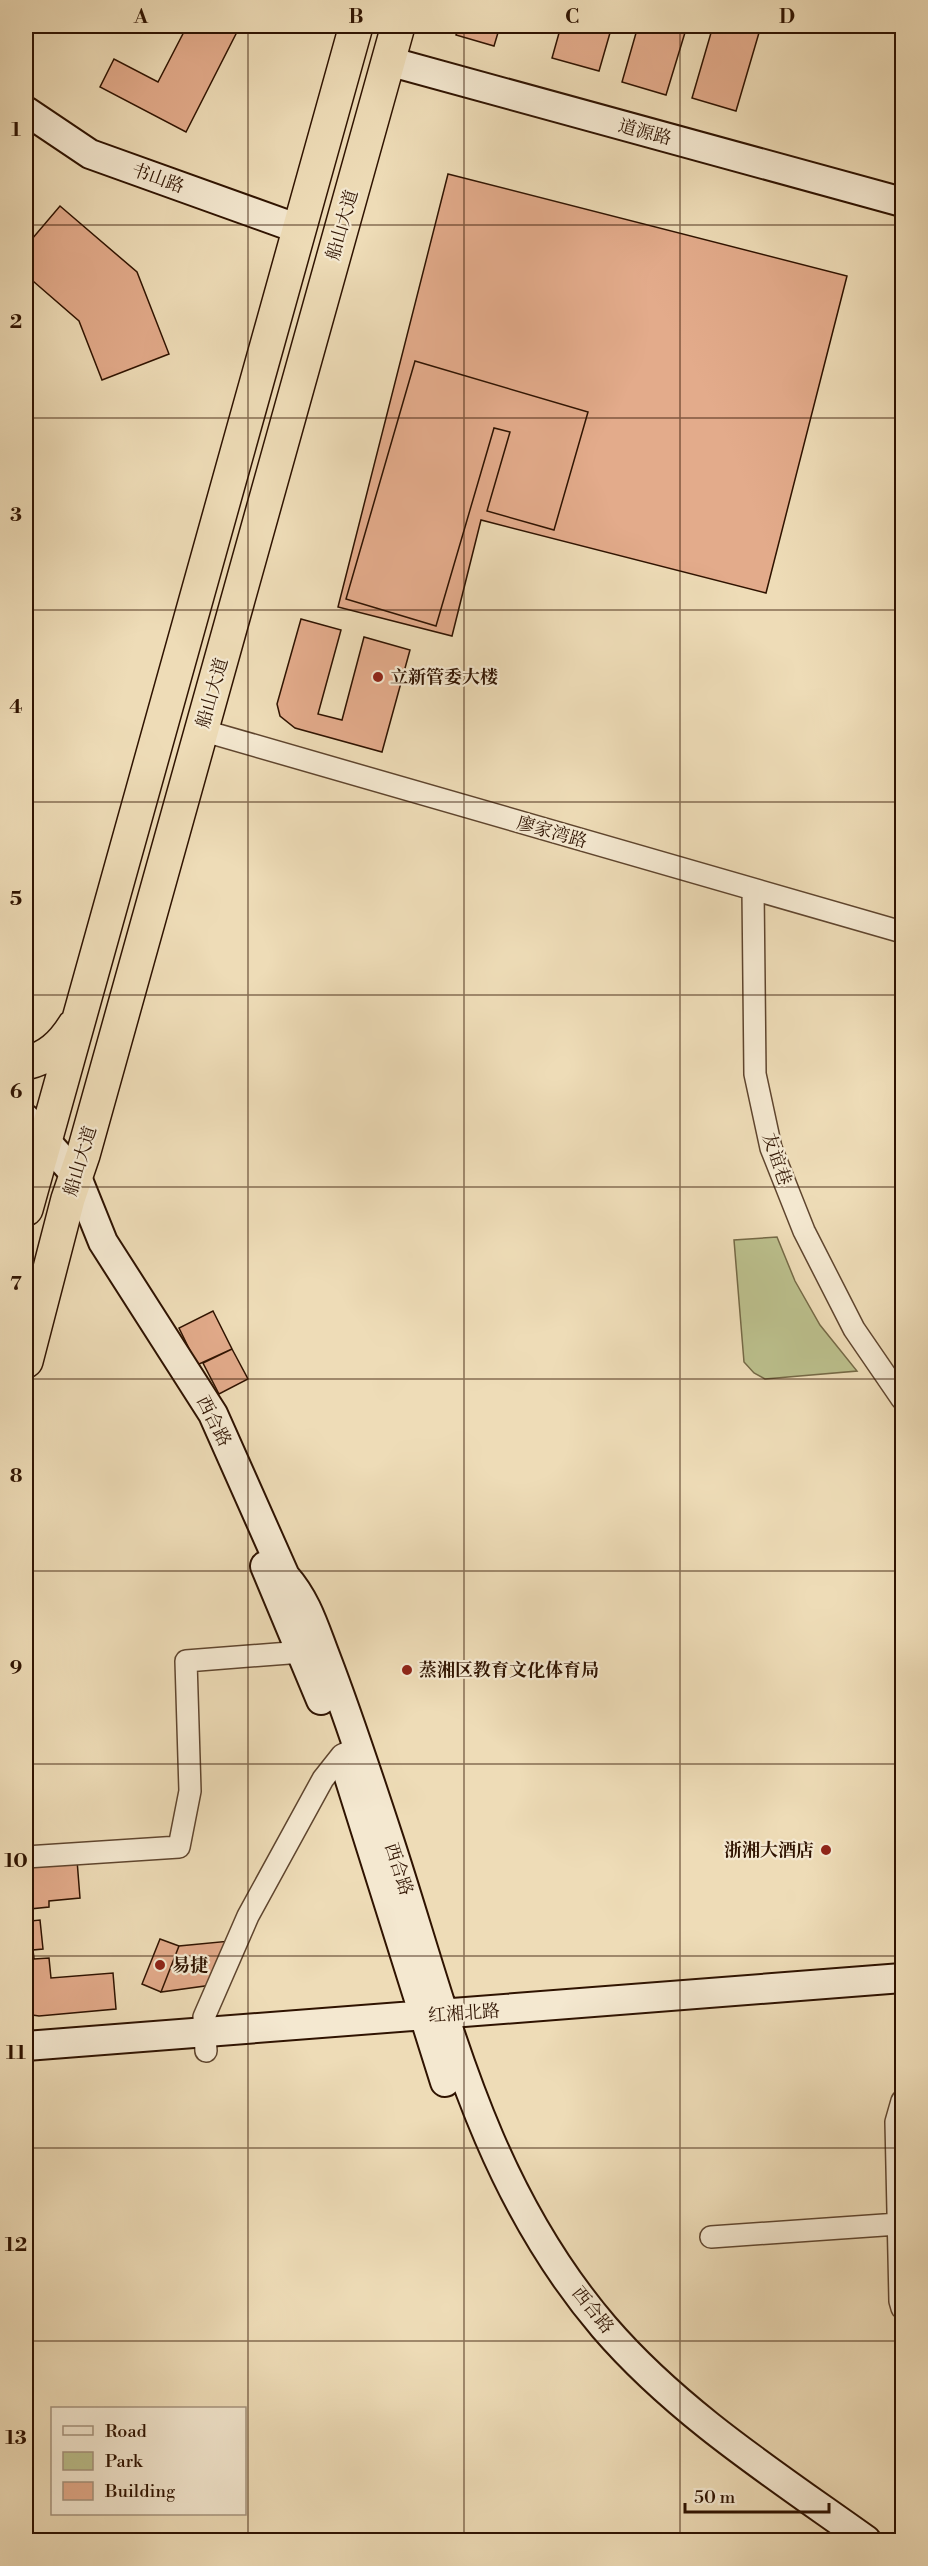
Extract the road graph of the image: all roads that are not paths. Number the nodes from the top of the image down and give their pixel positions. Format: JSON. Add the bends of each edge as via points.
{"nodes":[{"id":1,"x":356,"y":26,"type":"edge"},
{"id":2,"x":393,"y":45,"type":"edge"},
{"id":3,"x":26,"y":111,"type":"edge"},
{"id":4,"x":903,"y":187,"type":"edge"},
{"id":5,"x":903,"y":202,"type":"edge"},
{"id":6,"x":299,"y":229,"type":"junction"},
{"id":7,"x":201,"y":730,"type":"junction"},
{"id":8,"x":753,"y":890,"type":"junction"},
{"id":9,"x":903,"y":932,"type":"edge"},
{"id":10,"x":78,"y":1020,"type":"junction"},
{"id":11,"x":26,"y":1063,"type":"edge"},
{"id":12,"x":33,"y":1146,"type":"edge"},
{"id":13,"x":72,"y":1187,"type":"junction"},
{"id":14,"x":26,"y":1209,"type":"edge"},
{"id":15,"x":26,"y":1361,"type":"edge"},
{"id":16,"x":903,"y":1399,"type":"edge"},
{"id":17,"x":312,"y":1658,"type":"junction"},
{"id":18,"x":350,"y":1751,"type":"junction"},
{"id":19,"x":26,"y":1857,"type":"edge"},
{"id":20,"x":903,"y":1978,"type":"edge"},
{"id":21,"x":903,"y":1995,"type":"edge"},
{"id":22,"x":436,"y":2024,"type":"junction"},
{"id":23,"x":205,"y":2043,"type":"junction"},
{"id":24,"x":26,"y":2046,"type":"edge"},
{"id":25,"x":26,"y":2063,"type":"edge"},
{"id":26,"x":903,"y":2101,"type":"edge"},
{"id":27,"x":898,"y":2224,"type":"junction"},
{"id":28,"x":711,"y":2237,"type":"dead end"},
{"id":29,"x":903,"y":2308,"type":"edge"},
{"id":30,"x":837,"y":2541,"type":"edge"},
{"id":31,"x":866,"y":2541,"type":"edge"}],
"edges":[{"from":1,"to":6,"type":"highway"},
{"from":2,"to":4,"type":"main road","name":"道源路"},
{"from":2,"to":5,"type":"main road","name":"道源路"},
{"from":2,"to":7,"type":"highway","name":"船山大道"},
{"from":3,"to":6,"type":"main road","name":"书山路","via":[[90,154]]},
{"from":6,"to":10,"type":"highway"},
{"from":7,"to":8,"type":"street","name":"廖家湾路"},
{"from":7,"to":13,"type":"highway","name":"船山大道"},
{"from":8,"to":9,"type":"street","name":"廖家湾路"},
{"from":8,"to":16,"type":"street","name":"友谊巷","via":[[755,1074],[771,1148],[804,1231],[854,1329]]},
{"from":10,"to":11,"type":"highway","via":[[51,1052]]},
{"from":10,"to":12,"type":"highway"},
{"from":12,"to":13,"type":"main road","name":"西合路"},
{"from":12,"to":14,"type":"highway"},
{"from":13,"to":15,"type":"highway","name":"船山大道"},
{"from":13,"to":17,"type":"main road","name":"西合路","via":[[200,1421]]},
{"from":17,"to":18,"type":"main road","name":"西合路"},
{"from":17,"to":19,"type":"street","via":[[186,1661],[190,1791],[179,1847]]},
{"from":18,"to":22,"type":"main road","name":"西合路"},
{"from":18,"to":23,"type":"street","via":[[322,1779],[248,1916],[204,2018]]},
{"from":20,"to":22,"type":"main road","name":"红湘北路"},
{"from":21,"to":22,"type":"main road","name":"红湘北路"},
{"from":22,"to":23,"type":"main road","name":"红湘北路"},
{"from":22,"to":30,"type":"main road","name":"西合路","via":[[471,2147],[498,2201],[594,2338],[658,2403]]},
{"from":22,"to":31,"type":"main road","name":"西合路","via":[[514,2193],[605,2328],[719,2433]]},
{"from":23,"to":24,"type":"main road","name":"红湘北路"},
{"from":23,"to":25,"type":"main road","name":"红湘北路"},
{"from":26,"to":27,"type":"street","via":[[896,2122]]},
{"from":27,"to":28,"type":"street"},
{"from":27,"to":29,"type":"street"}]}
